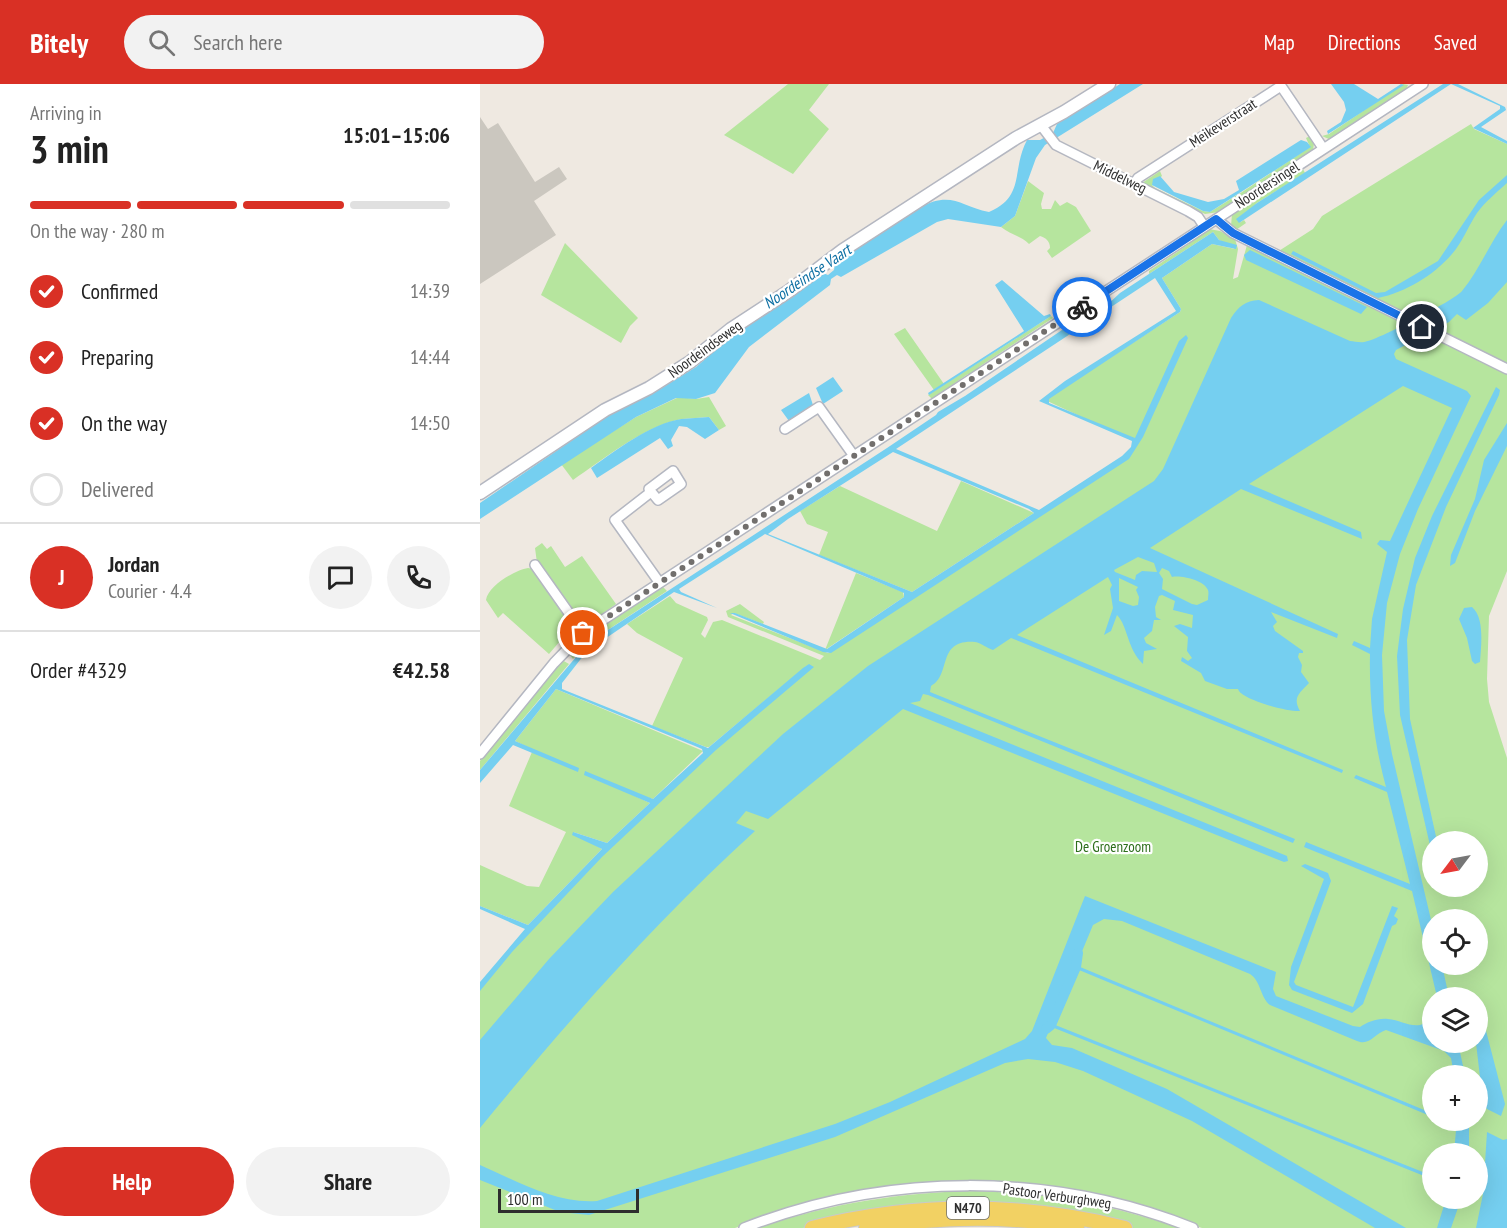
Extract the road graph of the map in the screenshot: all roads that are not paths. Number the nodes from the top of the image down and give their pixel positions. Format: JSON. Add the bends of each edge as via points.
{"nodes":[{"id":1,"x":1109,"y":84,"type":"edge"},
{"id":2,"x":1423,"y":84,"type":"edge"},
{"id":3,"x":1040,"y":124,"type":"junction"},
{"id":4,"x":1323,"y":148,"type":"junction"},
{"id":5,"x":1134,"y":184,"type":"junction"},
{"id":6,"x":1216,"y":219,"type":"junction"},
{"id":7,"x":1204,"y":226,"type":"junction"},
{"id":8,"x":1507,"y":369,"type":"edge"},
{"id":9,"x":785,"y":429,"type":"dead end"},
{"id":10,"x":854,"y":456,"type":"junction"},
{"id":11,"x":480,"y":492,"type":"edge"},
{"id":12,"x":651,"y":492,"type":"dead end"},
{"id":13,"x":535,"y":565,"type":"dead end"},
{"id":14,"x":659,"y":582,"type":"junction"},
{"id":15,"x":583,"y":633,"type":"junction"},
{"id":16,"x":480,"y":754,"type":"edge"},
{"id":17,"x":744,"y":1228,"type":"edge"},
{"id":18,"x":812,"y":1228,"type":"edge"},
{"id":19,"x":866,"y":1228,"type":"edge"},
{"id":20,"x":1077,"y":1228,"type":"edge"},
{"id":21,"x":1125,"y":1228,"type":"edge"},
{"id":22,"x":1193,"y":1228,"type":"edge"}],
"edges":[{"from":1,"to":3,"type":"street","name":"Noordeindseweg"},
{"from":2,"to":4,"type":"street","name":"Noordersingel"},
{"from":3,"to":5,"type":"street","name":"Middelweg","via":[[1049,138]]},
{"from":3,"to":11,"type":"street","name":"Noordeindseweg","via":[[843,250],[680,369],[604,410]]},
{"from":4,"to":5,"type":"street","name":"Meikeverstraat","via":[[1281,86]]},
{"from":4,"to":6,"type":"street","name":"Noordersingel"},
{"from":5,"to":7,"type":"street","name":"Middelweg","via":[[1194,214]]},
{"from":6,"to":7,"type":"street","name":"Noordersingel"},
{"from":6,"to":8,"type":"street","via":[[1233,233]]},
{"from":7,"to":10,"type":"street","name":"Noordersingel"},
{"from":9,"to":10,"type":"street","via":[[819,407]]},
{"from":10,"to":14,"type":"street","name":"Noordersingel"},
{"from":12,"to":14,"type":"street","via":[[615,520]]},
{"from":13,"to":15,"type":"street"},
{"from":14,"to":15,"type":"street","name":"Noordersingel"},
{"from":15,"to":16,"type":"street","name":"Noordersingel"},
{"from":17,"to":22,"type":"street","name":"Pastoor Verburghweg","via":[[793,1211],[873,1193],[936,1186],[1056,1193],[1121,1206]]},
{"from":18,"to":21,"type":"main road","number":"N470","via":[[900,1211],[986,1208],[1073,1217]]},
{"from":19,"to":20,"type":"main road","number":"N470","via":[[984,1218]]}]}
